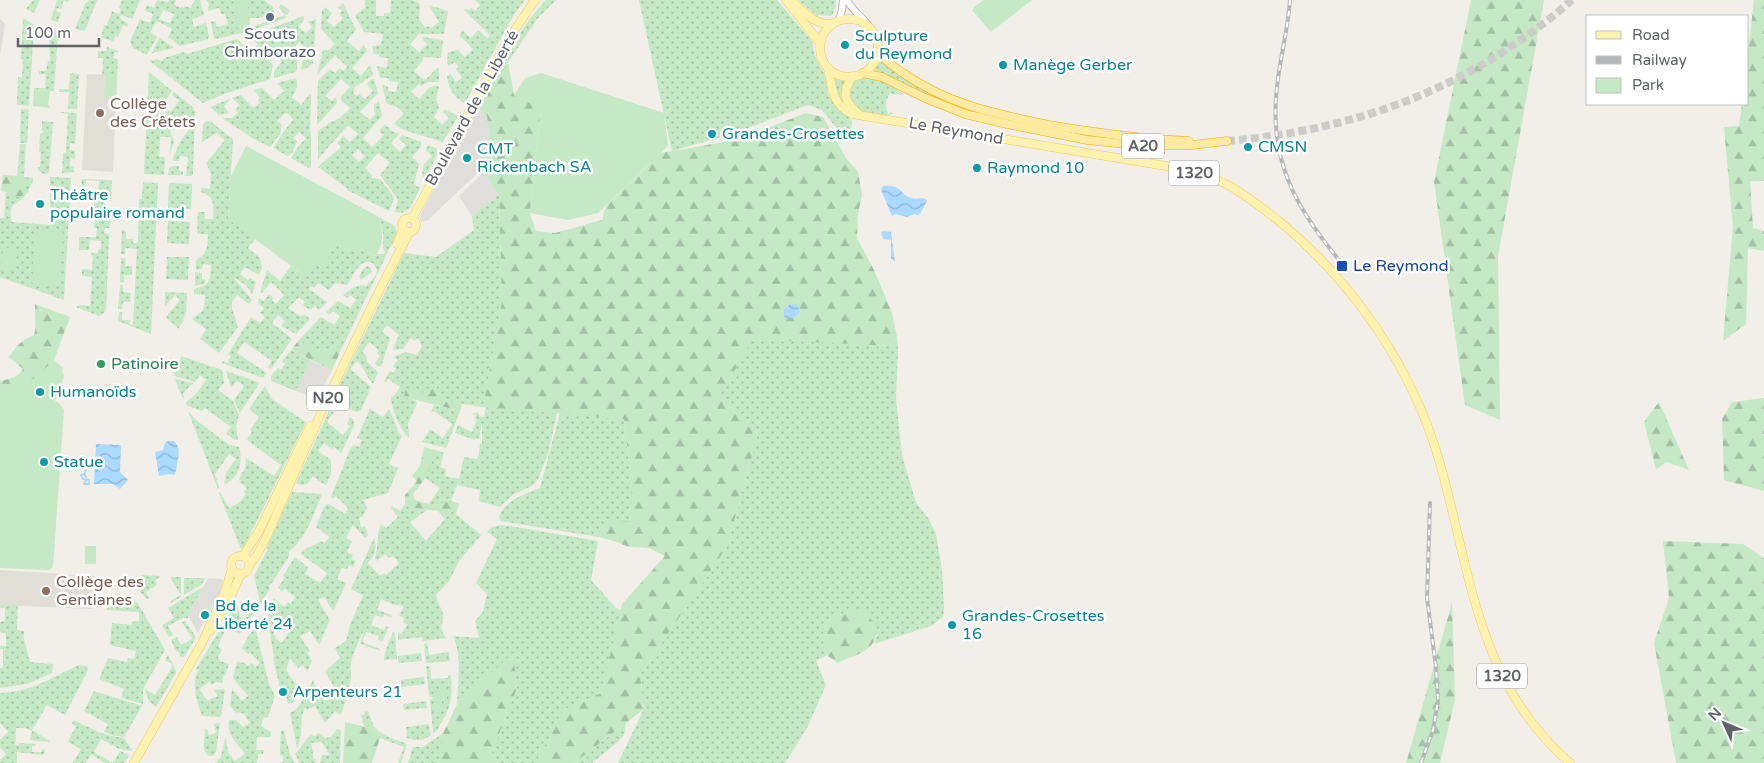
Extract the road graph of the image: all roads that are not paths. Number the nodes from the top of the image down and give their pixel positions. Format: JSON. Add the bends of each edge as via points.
{"nodes":[{"id":1,"x":535,"y":0,"type":"edge"},
{"id":2,"x":786,"y":0,"type":"edge"},
{"id":3,"x":790,"y":0,"type":"edge"},
{"id":4,"x":843,"y":0,"type":"edge"},
{"id":5,"x":847,"y":0,"type":"edge"},
{"id":6,"x":835,"y":22,"type":"junction"},
{"id":7,"x":874,"y":34,"type":"junction"},
{"id":8,"x":820,"y":44,"type":"junction"},
{"id":9,"x":878,"y":46,"type":"junction"},
{"id":10,"x":828,"y":68,"type":"junction"},
{"id":11,"x":862,"y":73,"type":"junction"},
{"id":12,"x":853,"y":76,"type":"junction"},
{"id":13,"x":860,"y":115,"type":"junction"},
{"id":14,"x":412,"y":218,"type":"junction"},
{"id":15,"x":406,"y":231,"type":"junction"},
{"id":16,"x":323,"y":404,"type":"junction"},
{"id":17,"x":243,"y":556,"type":"junction"},
{"id":18,"x":250,"y":564,"type":"junction"},
{"id":19,"x":232,"y":568,"type":"junction"},
{"id":20,"x":241,"y":574,"type":"junction"},
{"id":21,"x":203,"y":641,"type":"junction"},
{"id":22,"x":134,"y":763,"type":"edge"},
{"id":23,"x":1570,"y":763,"type":"edge"}],
"edges":[{"from":1,"to":14,"type":"main road","name":"Boulevard de la Liberté","number":"N20","via":[[506,43]]},
{"from":2,"to":8,"type":"main road"},
{"from":3,"to":6,"type":"main road","via":[[814,21]]},
{"from":4,"to":6,"type":"main road"},
{"from":5,"to":7,"type":"main road"},
{"from":6,"to":7,"type":"main road","via":[[846,18],[857,20]]},
{"from":6,"to":8,"type":"main road","via":[[822,35]]},
{"from":7,"to":9,"type":"main road"},
{"from":8,"to":10,"type":"main road","via":[[821,57]]},
{"from":9,"to":11,"type":"main road","via":[[873,64]]},
{"from":9,"to":11,"type":"highway","number":"A20","via":[[880,54],[888,62],[925,87],[985,111],[1130,137],[1227,141],[1145,146],[1087,140],[965,114],[882,77]]},
{"from":10,"to":12,"type":"main road","via":[[842,76]]},
{"from":10,"to":13,"type":"main road","number":"1320","via":[[836,100],[845,110]]},
{"from":11,"to":12,"type":"main road"},
{"from":12,"to":13,"type":"main road","via":[[846,88],[846,98]]},
{"from":13,"to":23,"type":"main road","name":"Le Reymond","number":"1320","via":[[1163,166],[1204,176],[1244,195],[1297,236],[1360,306],[1385,342],[1416,398],[1438,458],[1474,601],[1496,662],[1527,716]]},
{"from":14,"to":15,"type":"main road","number":"N20","via":[[402,224]]},
{"from":14,"to":15,"type":"main road","number":"N20","via":[[416,222],[414,231]]},
{"from":15,"to":16,"type":"main road","number":"N20"},
{"from":16,"to":17,"type":"main road","number":"N20","via":[[259,531]]},
{"from":16,"to":18,"type":"main road","number":"N20","via":[[267,536]]},
{"from":17,"to":18,"type":"main road"},
{"from":17,"to":19,"type":"main road","number":"N20","via":[[234,558]]},
{"from":18,"to":20,"type":"main road","number":"N20","via":[[248,571]]},
{"from":19,"to":20,"type":"main road"},
{"from":19,"to":21,"type":"main road","number":"N20"},
{"from":20,"to":21,"type":"main road","number":"N20","via":[[218,621]]},
{"from":21,"to":22,"type":"main road","number":"N20"}]}
